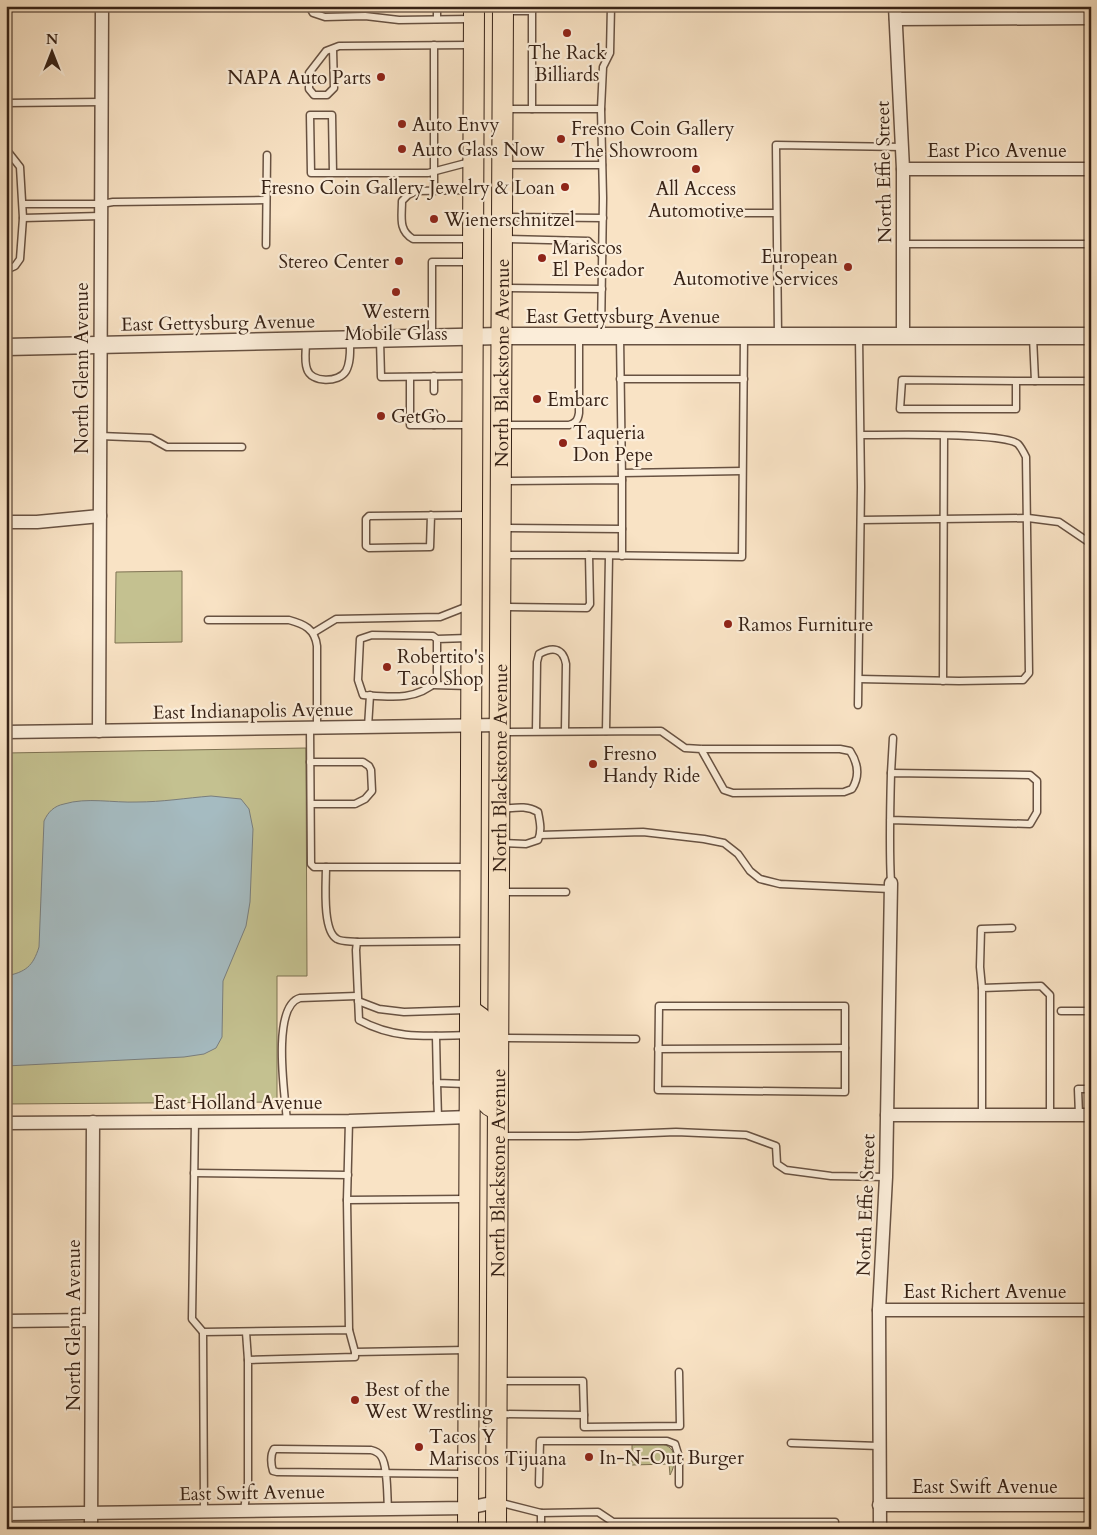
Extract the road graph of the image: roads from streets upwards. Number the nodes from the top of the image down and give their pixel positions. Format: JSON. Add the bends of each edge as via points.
{"nodes":[{"id":1,"x":102,"y":6,"type":"edge"},
{"id":2,"x":503,"y":9,"type":"edge"},
{"id":3,"x":474,"y":12,"type":"edge"},
{"id":4,"x":895,"y":12,"type":"edge"},
{"id":5,"x":1091,"y":18,"type":"edge"},
{"id":6,"x":904,"y":169,"type":"junction"},
{"id":7,"x":1091,"y":169,"type":"edge"},
{"id":8,"x":501,"y":336,"type":"junction"},
{"id":9,"x":903,"y":336,"type":"junction"},
{"id":10,"x":1091,"y":336,"type":"edge"},
{"id":11,"x":473,"y":337,"type":"junction"},
{"id":12,"x":100,"y":344,"type":"junction"},
{"id":13,"x":6,"y":346,"type":"edge"},
{"id":14,"x":100,"y":516,"type":"junction"},
{"id":15,"x":6,"y":522,"type":"edge"},
{"id":16,"x":472,"y":726,"type":"junction"},
{"id":17,"x":500,"y":728,"type":"junction"},
{"id":18,"x":99,"y":730,"type":"junction"},
{"id":19,"x":6,"y":732,"type":"edge"},
{"id":20,"x":890,"y":886,"type":"road end"},
{"id":21,"x":470,"y":1010,"type":"junction"},
{"id":22,"x":498,"y":1108,"type":"junction"},
{"id":23,"x":887,"y":1115,"type":"junction"},
{"id":24,"x":1085,"y":1115,"type":"edge"},
{"id":25,"x":470,"y":1117,"type":"junction"},
{"id":26,"x":93,"y":1122,"type":"junction"},
{"id":27,"x":6,"y":1123,"type":"edge"},
{"id":28,"x":498,"y":1220,"type":"junction"},
{"id":29,"x":879,"y":1310,"type":"junction"},
{"id":30,"x":1091,"y":1310,"type":"edge"},
{"id":31,"x":92,"y":1320,"type":"junction"},
{"id":32,"x":6,"y":1321,"type":"edge"},
{"id":33,"x":496,"y":1502,"type":"junction"},
{"id":34,"x":879,"y":1504,"type":"junction"},
{"id":35,"x":1091,"y":1505,"type":"edge"},
{"id":36,"x":468,"y":1508,"type":"junction"},
{"id":37,"x":91,"y":1513,"type":"junction"},
{"id":38,"x":6,"y":1514,"type":"edge"},
{"id":39,"x":91,"y":1529,"type":"edge"},
{"id":40,"x":468,"y":1529,"type":"edge"},
{"id":41,"x":496,"y":1529,"type":"edge"},
{"id":42,"x":880,"y":1529,"type":"edge"}],
"edges":[{"from":1,"to":12,"type":"street","name":"North Glenn Avenue"},
{"from":2,"to":8,"type":"main road","name":"North Blackstone Avenue"},
{"from":3,"to":11,"type":"main road","name":"North Blackstone Avenue"},
{"from":4,"to":5,"type":"street"},
{"from":4,"to":6,"type":"street","name":"North Effie Street"},
{"from":6,"to":7,"type":"street","name":"East Pico Avenue"},
{"from":6,"to":9,"type":"street","name":"North Effie Street"},
{"from":8,"to":9,"type":"street","name":"East Gettysburg Avenue"},
{"from":8,"to":11,"type":"street","name":"East Gettysburg Avenue"},
{"from":8,"to":17,"type":"main road","name":"North Blackstone Avenue"},
{"from":9,"to":10,"type":"street","name":"East Gettysburg Avenue"},
{"from":11,"to":12,"type":"street","name":"East Gettysburg Avenue"},
{"from":11,"to":16,"type":"main road","name":"North Blackstone Avenue"},
{"from":12,"to":13,"type":"street","name":"East Gettysburg Avenue"},
{"from":12,"to":14,"type":"street","name":"North Glenn Avenue"},
{"from":14,"to":15,"type":"street"},
{"from":14,"to":18,"type":"street","name":"North Glenn Avenue"},
{"from":16,"to":17,"type":"street","name":"East Indianapolis Avenue"},
{"from":16,"to":18,"type":"street","name":"East Indianapolis Avenue"},
{"from":16,"to":21,"type":"main road","name":"North Blackstone Avenue"},
{"from":17,"to":22,"type":"main road","name":"North Blackstone Avenue"},
{"from":18,"to":19,"type":"street","name":"East Indianapolis Avenue"},
{"from":20,"to":23,"type":"street","name":"North Effie Street"},
{"from":21,"to":22,"type":"main road","via":[[481,1018],[485,1027],[484,1094],[487,1104]]},
{"from":21,"to":25,"type":"main road","name":"North Blackstone Avenue"},
{"from":22,"to":28,"type":"main road","name":"North Blackstone Avenue"},
{"from":23,"to":24,"type":"street"},
{"from":23,"to":29,"type":"street","name":"North Effie Street"},
{"from":25,"to":26,"type":"street","name":"East Holland Avenue"},
{"from":25,"to":28,"type":"main road","via":[[477,1120],[484,1131],[486,1193],[489,1208]]},
{"from":25,"to":36,"type":"main road","name":"North Blackstone Avenue"},
{"from":26,"to":27,"type":"street","name":"East Holland Avenue"},
{"from":26,"to":31,"type":"street","name":"North Glenn Avenue"},
{"from":28,"to":33,"type":"main road","name":"North Blackstone Avenue"},
{"from":29,"to":30,"type":"street","name":"East Richert Avenue"},
{"from":29,"to":34,"type":"street","name":"North Effie Street"},
{"from":31,"to":32,"type":"street"},
{"from":31,"to":37,"type":"street","name":"North Glenn Avenue"},
{"from":33,"to":36,"type":"street","name":"East Swift Avenue"},
{"from":33,"to":41,"type":"main road","name":"North Blackstone Avenue"},
{"from":34,"to":35,"type":"street","name":"East Swift Avenue"},
{"from":34,"to":42,"type":"street","name":"North Effie Street"},
{"from":36,"to":37,"type":"street","name":"East Swift Avenue"},
{"from":36,"to":40,"type":"main road","name":"North Blackstone Avenue"},
{"from":37,"to":38,"type":"street","name":"East Swift Avenue"},
{"from":37,"to":39,"type":"street","name":"North Glenn Avenue"}]}
